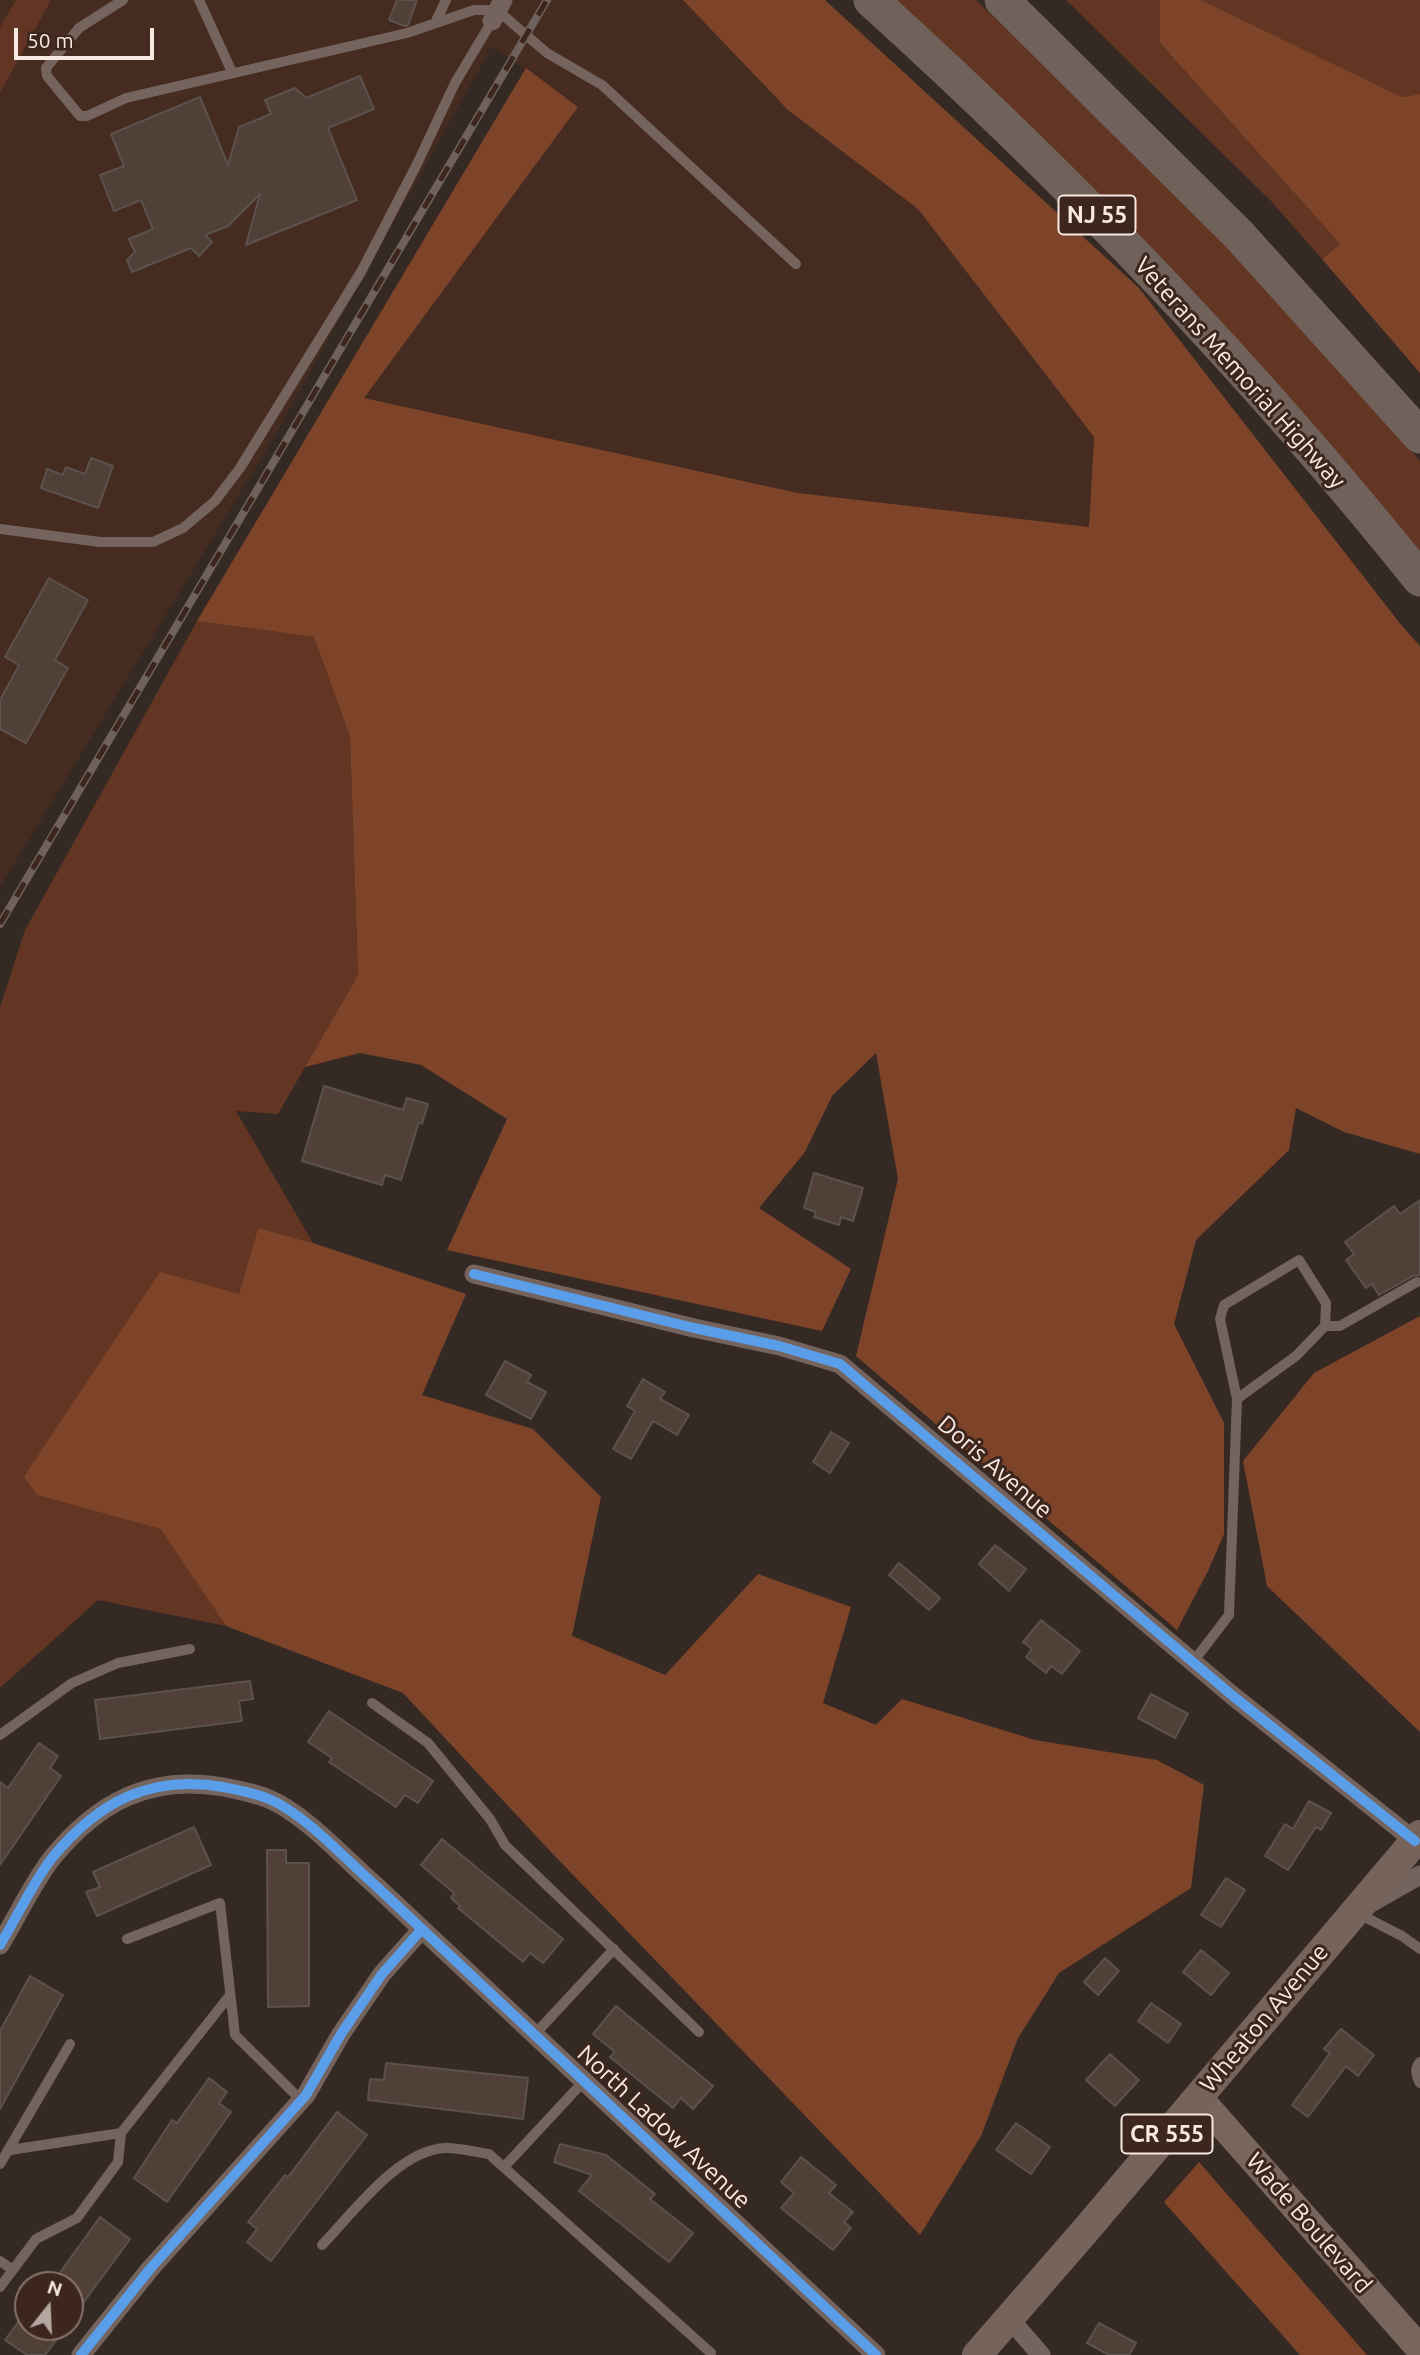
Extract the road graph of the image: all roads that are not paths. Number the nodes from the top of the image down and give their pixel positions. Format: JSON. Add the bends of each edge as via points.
{"nodes":[{"id":1,"x":123,"y":0,"type":"edge"},
{"id":2,"x":199,"y":0,"type":"edge"},
{"id":3,"x":446,"y":0,"type":"edge"},
{"id":4,"x":871,"y":0,"type":"edge"},
{"id":5,"x":1002,"y":0,"type":"edge"},
{"id":6,"x":497,"y":10,"type":"edge"},
{"id":7,"x":435,"y":23,"type":"junction"},
{"id":8,"x":232,"y":72,"type":"junction"},
{"id":9,"x":796,"y":264,"type":"dead end"},
{"id":10,"x":1420,"y":436,"type":"edge"},
{"id":11,"x":1378,"y":528,"type":"junction"},
{"id":12,"x":0,"y":529,"type":"edge"},
{"id":13,"x":1420,"y":579,"type":"edge"},
{"id":14,"x":1420,"y":598,"type":"edge"},
{"id":15,"x":474,"y":1274,"type":"dead end"},
{"id":16,"x":1417,"y":1282,"type":"dead end"},
{"id":17,"x":1325,"y":1326,"type":"junction"},
{"id":18,"x":1237,"y":1399,"type":"junction"},
{"id":19,"x":190,"y":1649,"type":"dead end"},
{"id":20,"x":1193,"y":1662,"type":"junction"},
{"id":21,"x":372,"y":1703,"type":"dead end"},
{"id":22,"x":0,"y":1735,"type":"edge"},
{"id":23,"x":1417,"y":1838,"type":"edge"},
{"id":24,"x":1420,"y":1875,"type":"edge"},
{"id":25,"x":1355,"y":1912,"type":"junction"},
{"id":26,"x":422,"y":1930,"type":"junction"},
{"id":27,"x":127,"y":1939,"type":"dead end"},
{"id":28,"x":0,"y":1945,"type":"edge"},
{"id":29,"x":614,"y":1949,"type":"junction"},
{"id":30,"x":1420,"y":1949,"type":"edge"},
{"id":31,"x":230,"y":1995,"type":"junction"},
{"id":32,"x":699,"y":2032,"type":"dead end"},
{"id":33,"x":535,"y":2035,"type":"junction"},
{"id":34,"x":70,"y":2044,"type":"dead end"},
{"id":35,"x":1420,"y":2062,"type":"edge"},
{"id":36,"x":584,"y":2081,"type":"junction"},
{"id":37,"x":1420,"y":2083,"type":"edge"},
{"id":38,"x":1198,"y":2097,"type":"junction"},
{"id":39,"x":301,"y":2100,"type":"junction"},
{"id":40,"x":121,"y":2133,"type":"junction"},
{"id":41,"x":10,"y":2150,"type":"junction"},
{"id":42,"x":0,"y":2164,"type":"edge"},
{"id":43,"x":504,"y":2167,"type":"junction"},
{"id":44,"x":322,"y":2245,"type":"dead end"},
{"id":45,"x":0,"y":2261,"type":"edge"},
{"id":46,"x":13,"y":2270,"type":"junction"},
{"id":47,"x":0,"y":2287,"type":"edge"},
{"id":48,"x":1009,"y":2318,"type":"junction"},
{"id":49,"x":1420,"y":2349,"type":"edge"},
{"id":50,"x":711,"y":2353,"type":"dead end"},
{"id":51,"x":83,"y":2355,"type":"edge"},
{"id":52,"x":876,"y":2355,"type":"edge"},
{"id":53,"x":977,"y":2355,"type":"edge"},
{"id":54,"x":1041,"y":2355,"type":"edge"}],
"edges":[{"from":1,"to":8,"type":"lane","via":[[79,28],[46,68],[47,76],[80,116],[126,98]]},
{"from":2,"to":8,"type":"lane"},
{"from":3,"to":7,"type":"lane"},
{"from":4,"to":11,"type":"highway","name":"Veterans Memorial Highway","number":"NJ 55","via":[[1096,215],[1285,419]]},
{"from":5,"to":10,"type":"highway","via":[[1239,235]]},
{"from":6,"to":7,"type":"lane","via":[[474,10]]},
{"from":6,"to":9,"type":"lane","via":[[547,53],[602,85]]},
{"from":6,"to":12,"type":"lane","via":[[455,83],[361,272],[215,501],[183,528],[153,542],[100,542]]},
{"from":7,"to":8,"type":"lane"},
{"from":11,"to":13,"type":"highway","name":"Veterans Memorial Highway","number":"NJ 55"},
{"from":11,"to":14,"type":"highway"},
{"from":15,"to":20,"type":"street","name":"Doris Avenue","via":[[840,1364]]},
{"from":16,"to":17,"type":"lane","via":[[1340,1326]]},
{"from":17,"to":18,"type":"lane","via":[[1296,1356]]},
{"from":17,"to":18,"type":"lane","via":[[1326,1303],[1299,1260],[1224,1305],[1220,1319]]},
{"from":18,"to":20,"type":"lane","via":[[1229,1615]]},
{"from":19,"to":22,"type":"lane","via":[[118,1662],[72,1683]]},
{"from":20,"to":23,"type":"street","name":"Doris Avenue"},
{"from":21,"to":29,"type":"lane","via":[[428,1743],[490,1819],[505,1845]]},
{"from":23,"to":25,"type":"main road","name":"Wheaton Avenue","number":"CR 555"},
{"from":24,"to":25,"type":"street"},
{"from":25,"to":30,"type":"lane"},
{"from":25,"to":38,"type":"main road","name":"Wheaton Avenue","number":"CR 555"},
{"from":26,"to":28,"type":"street","name":"North Ladow Avenue","via":[[290,1812],[270,1799],[197,1783],[151,1787],[121,1799],[84,1824],[51,1860]]},
{"from":26,"to":33,"type":"street","name":"North Ladow Avenue"},
{"from":26,"to":39,"type":"street","via":[[382,1974]]},
{"from":27,"to":31,"type":"lane","via":[[220,1903]]},
{"from":29,"to":32,"type":"lane"},
{"from":29,"to":33,"type":"lane"},
{"from":31,"to":39,"type":"lane","via":[[235,2035]]},
{"from":31,"to":40,"type":"lane"},
{"from":33,"to":36,"type":"street","name":"North Ladow Avenue"},
{"from":34,"to":41,"type":"lane"},
{"from":35,"to":37,"type":"lane","via":[[1416,2073]]},
{"from":36,"to":43,"type":"lane"},
{"from":36,"to":52,"type":"street","name":"North Ladow Avenue"},
{"from":38,"to":48,"type":"main road","name":"Wheaton Avenue","number":"CR 555"},
{"from":38,"to":49,"type":"main road","name":"Wade Boulevard"},
{"from":39,"to":51,"type":"street","via":[[150,2269]]},
{"from":40,"to":41,"type":"lane"},
{"from":40,"to":46,"type":"lane","via":[[118,2162],[77,2218],[36,2239]]},
{"from":41,"to":42,"type":"lane"},
{"from":43,"to":44,"type":"lane","via":[[489,2154],[446,2148],[420,2154],[397,2167]]},
{"from":43,"to":50,"type":"lane"},
{"from":45,"to":46,"type":"lane"},
{"from":46,"to":47,"type":"lane"},
{"from":48,"to":53,"type":"main road","name":"Wheaton Avenue","number":"CR 555"},
{"from":48,"to":54,"type":"street"}]}
